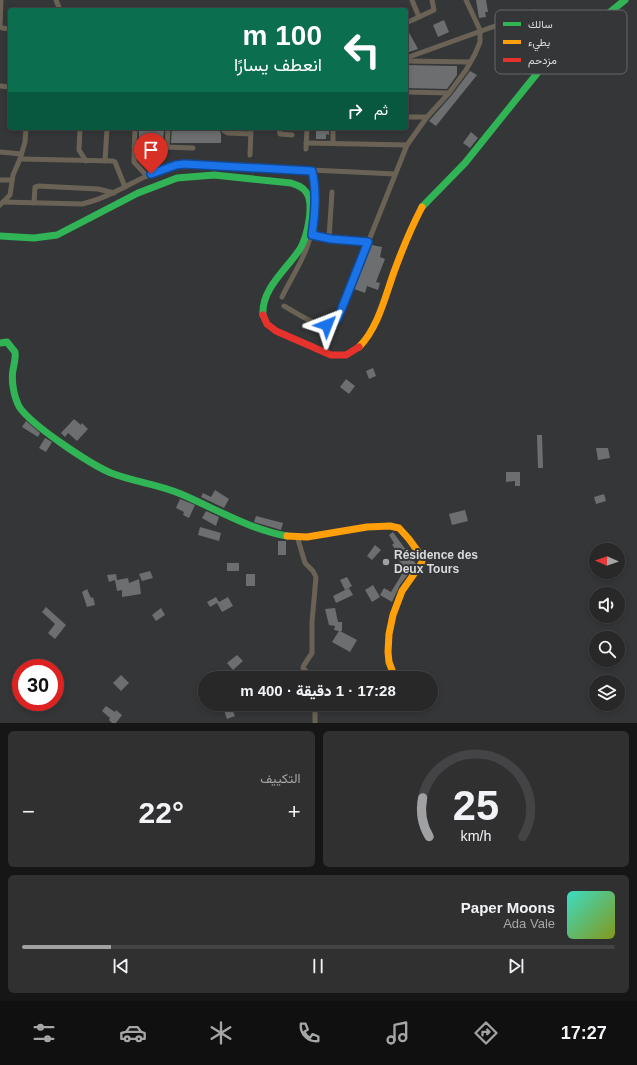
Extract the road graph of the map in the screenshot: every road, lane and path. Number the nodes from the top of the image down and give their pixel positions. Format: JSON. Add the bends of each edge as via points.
{"nodes":[{"id":1,"x":1,"y":0,"type":"edge"},
{"id":2,"x":412,"y":0,"type":"edge"},
{"id":3,"x":432,"y":0,"type":"edge"},
{"id":4,"x":466,"y":0,"type":"edge"},
{"id":5,"x":625,"y":0,"type":"edge"},
{"id":6,"x":612,"y":10,"type":"edge"},
{"id":7,"x":420,"y":17,"type":"junction"},
{"id":8,"x":408,"y":22,"type":"edge"},
{"id":9,"x":495,"y":25,"type":"edge"},
{"id":10,"x":8,"y":29,"type":"edge"},
{"id":11,"x":480,"y":30,"type":"junction"},
{"id":12,"x":408,"y":59,"type":"edge"},
{"id":13,"x":408,"y":60,"type":"edge"},
{"id":14,"x":470,"y":62,"type":"junction"},
{"id":15,"x":537,"y":74,"type":"edge"},
{"id":16,"x":408,"y":92,"type":"edge"},
{"id":17,"x":449,"y":93,"type":"junction"},
{"id":18,"x":408,"y":117,"type":"edge"},
{"id":19,"x":427,"y":117,"type":"junction"},
{"id":20,"x":26,"y":130,"type":"edge"},
{"id":21,"x":80,"y":130,"type":"edge"},
{"id":22,"x":106,"y":130,"type":"edge"},
{"id":23,"x":135,"y":130,"type":"edge"},
{"id":24,"x":168,"y":130,"type":"edge"},
{"id":25,"x":224,"y":130,"type":"edge"},
{"id":26,"x":251,"y":130,"type":"edge"},
{"id":27,"x":279,"y":130,"type":"edge"},
{"id":28,"x":307,"y":130,"type":"edge"},
{"id":29,"x":333,"y":130,"type":"edge"},
{"id":30,"x":251,"y":134,"type":"junction"},
{"id":31,"x":292,"y":135,"type":"dead end"},
{"id":32,"x":333,"y":142,"type":"junction"},
{"id":33,"x":306,"y":143,"type":"junction"},
{"id":34,"x":407,"y":145,"type":"junction"},
{"id":35,"x":134,"y":146,"type":"junction"},
{"id":36,"x":167,"y":147,"type":"junction"},
{"id":37,"x":193,"y":148,"type":"dead end"},
{"id":38,"x":306,"y":149,"type":"dead end"},
{"id":39,"x":0,"y":152,"type":"edge"},
{"id":40,"x":250,"y":155,"type":"dead end"},
{"id":41,"x":21,"y":156,"type":"junction"},
{"id":42,"x":86,"y":161,"type":"junction"},
{"id":43,"x":105,"y":161,"type":"junction"},
{"id":44,"x":312,"y":171,"type":"junction"},
{"id":45,"x":395,"y":174,"type":"junction"},
{"id":46,"x":147,"y":176,"type":"junction"},
{"id":47,"x":0,"y":180,"type":"edge"},
{"id":48,"x":12,"y":180,"type":"junction"},
{"id":49,"x":124,"y":187,"type":"junction"},
{"id":50,"x":332,"y":192,"type":"dead end"},
{"id":51,"x":114,"y":193,"type":"junction"},
{"id":52,"x":1,"y":201,"type":"edge"},
{"id":53,"x":34,"y":203,"type":"junction"},
{"id":54,"x":312,"y":235,"type":"junction"},
{"id":55,"x":0,"y":236,"type":"edge"},
{"id":56,"x":329,"y":238,"type":"junction"},
{"id":57,"x":368,"y":242,"type":"junction"},
{"id":58,"x":282,"y":297,"type":"dead end"},
{"id":59,"x":284,"y":306,"type":"dead end"},
{"id":60,"x":0,"y":343,"type":"edge"},
{"id":61,"x":297,"y":536,"type":"junction"},
{"id":62,"x":306,"y":671,"type":"edge"},
{"id":63,"x":393,"y":671,"type":"edge"},
{"id":64,"x":314,"y":711,"type":"edge"},
{"id":65,"x":315,"y":711,"type":"edge"},
{"id":66,"x":311,"y":723,"type":"edge"},
{"id":67,"x":315,"y":723,"type":"edge"}],
"edges":[{"from":1,"to":10,"type":"street","via":[[0,26]]},
{"from":2,"to":7,"type":"street"},
{"from":3,"to":7,"type":"street","via":[[434,10]]},
{"from":4,"to":11,"type":"street"},
{"from":5,"to":6,"type":"main road"},
{"from":7,"to":8,"type":"street"},
{"from":9,"to":11,"type":"street"},
{"from":11,"to":12,"type":"street"},
{"from":11,"to":14,"type":"street","via":[[480,42]]},
{"from":13,"to":14,"type":"street"},
{"from":14,"to":17,"type":"street"},
{"from":15,"to":55,"type":"main road","via":[[465,163],[423,204],[404,243],[375,324],[358,349],[346,355],[331,354],[276,331],[268,326],[263,314],[263,303],[301,247],[306,232],[310,202],[305,190],[299,186],[247,178],[187,176],[136,194],[86,222],[56,235],[24,239]]},
{"from":16,"to":17,"type":"street"},
{"from":17,"to":19,"type":"street"},
{"from":18,"to":19,"type":"street"},
{"from":19,"to":34,"type":"street"},
{"from":20,"to":41,"type":"street"},
{"from":21,"to":42,"type":"street","via":[[79,150]]},
{"from":22,"to":43,"type":"street"},
{"from":23,"to":35,"type":"street"},
{"from":24,"to":36,"type":"street"},
{"from":25,"to":30,"type":"street","via":[[228,133]]},
{"from":26,"to":30,"type":"street"},
{"from":27,"to":31,"type":"street","via":[[280,134]]},
{"from":28,"to":33,"type":"street"},
{"from":29,"to":32,"type":"street"},
{"from":30,"to":40,"type":"street"},
{"from":32,"to":33,"type":"street"},
{"from":32,"to":34,"type":"street"},
{"from":33,"to":38,"type":"street"},
{"from":34,"to":45,"type":"street"},
{"from":35,"to":36,"type":"street"},
{"from":35,"to":46,"type":"street","via":[[135,164]]},
{"from":36,"to":37,"type":"street"},
{"from":39,"to":41,"type":"street"},
{"from":41,"to":42,"type":"street"},
{"from":41,"to":48,"type":"street"},
{"from":42,"to":43,"type":"street"},
{"from":43,"to":49,"type":"street","via":[[115,162]]},
{"from":44,"to":45,"type":"street"},
{"from":44,"to":46,"type":"street","via":[[184,164]]},
{"from":44,"to":54,"type":"street","via":[[315,203]]},
{"from":45,"to":57,"type":"street"},
{"from":46,"to":49,"type":"street"},
{"from":47,"to":48,"type":"street"},
{"from":48,"to":52,"type":"street","via":[[12,190],[8,198]]},
{"from":49,"to":51,"type":"street"},
{"from":50,"to":56,"type":"street"},
{"from":51,"to":53,"type":"street","via":[[82,204]]},
{"from":51,"to":53,"type":"street","via":[[98,189],[38,186]]},
{"from":52,"to":53,"type":"street"},
{"from":54,"to":56,"type":"street"},
{"from":54,"to":58,"type":"street"},
{"from":56,"to":57,"type":"street"},
{"from":57,"to":59,"type":"street","via":[[338,318],[334,322],[319,325]]},
{"from":60,"to":61,"type":"main road","via":[[7,342],[16,354],[14,392],[19,408],[95,466],[173,491],[244,524],[282,535]]},
{"from":61,"to":62,"type":"street","via":[[305,563],[314,571],[316,577],[312,653],[303,668]]},
{"from":61,"to":63,"type":"main road","via":[[307,537],[392,526],[399,528],[418,552],[421,564],[402,592],[395,608],[389,660]]},
{"from":64,"to":66,"type":"street"},
{"from":65,"to":67,"type":"street"}]}
